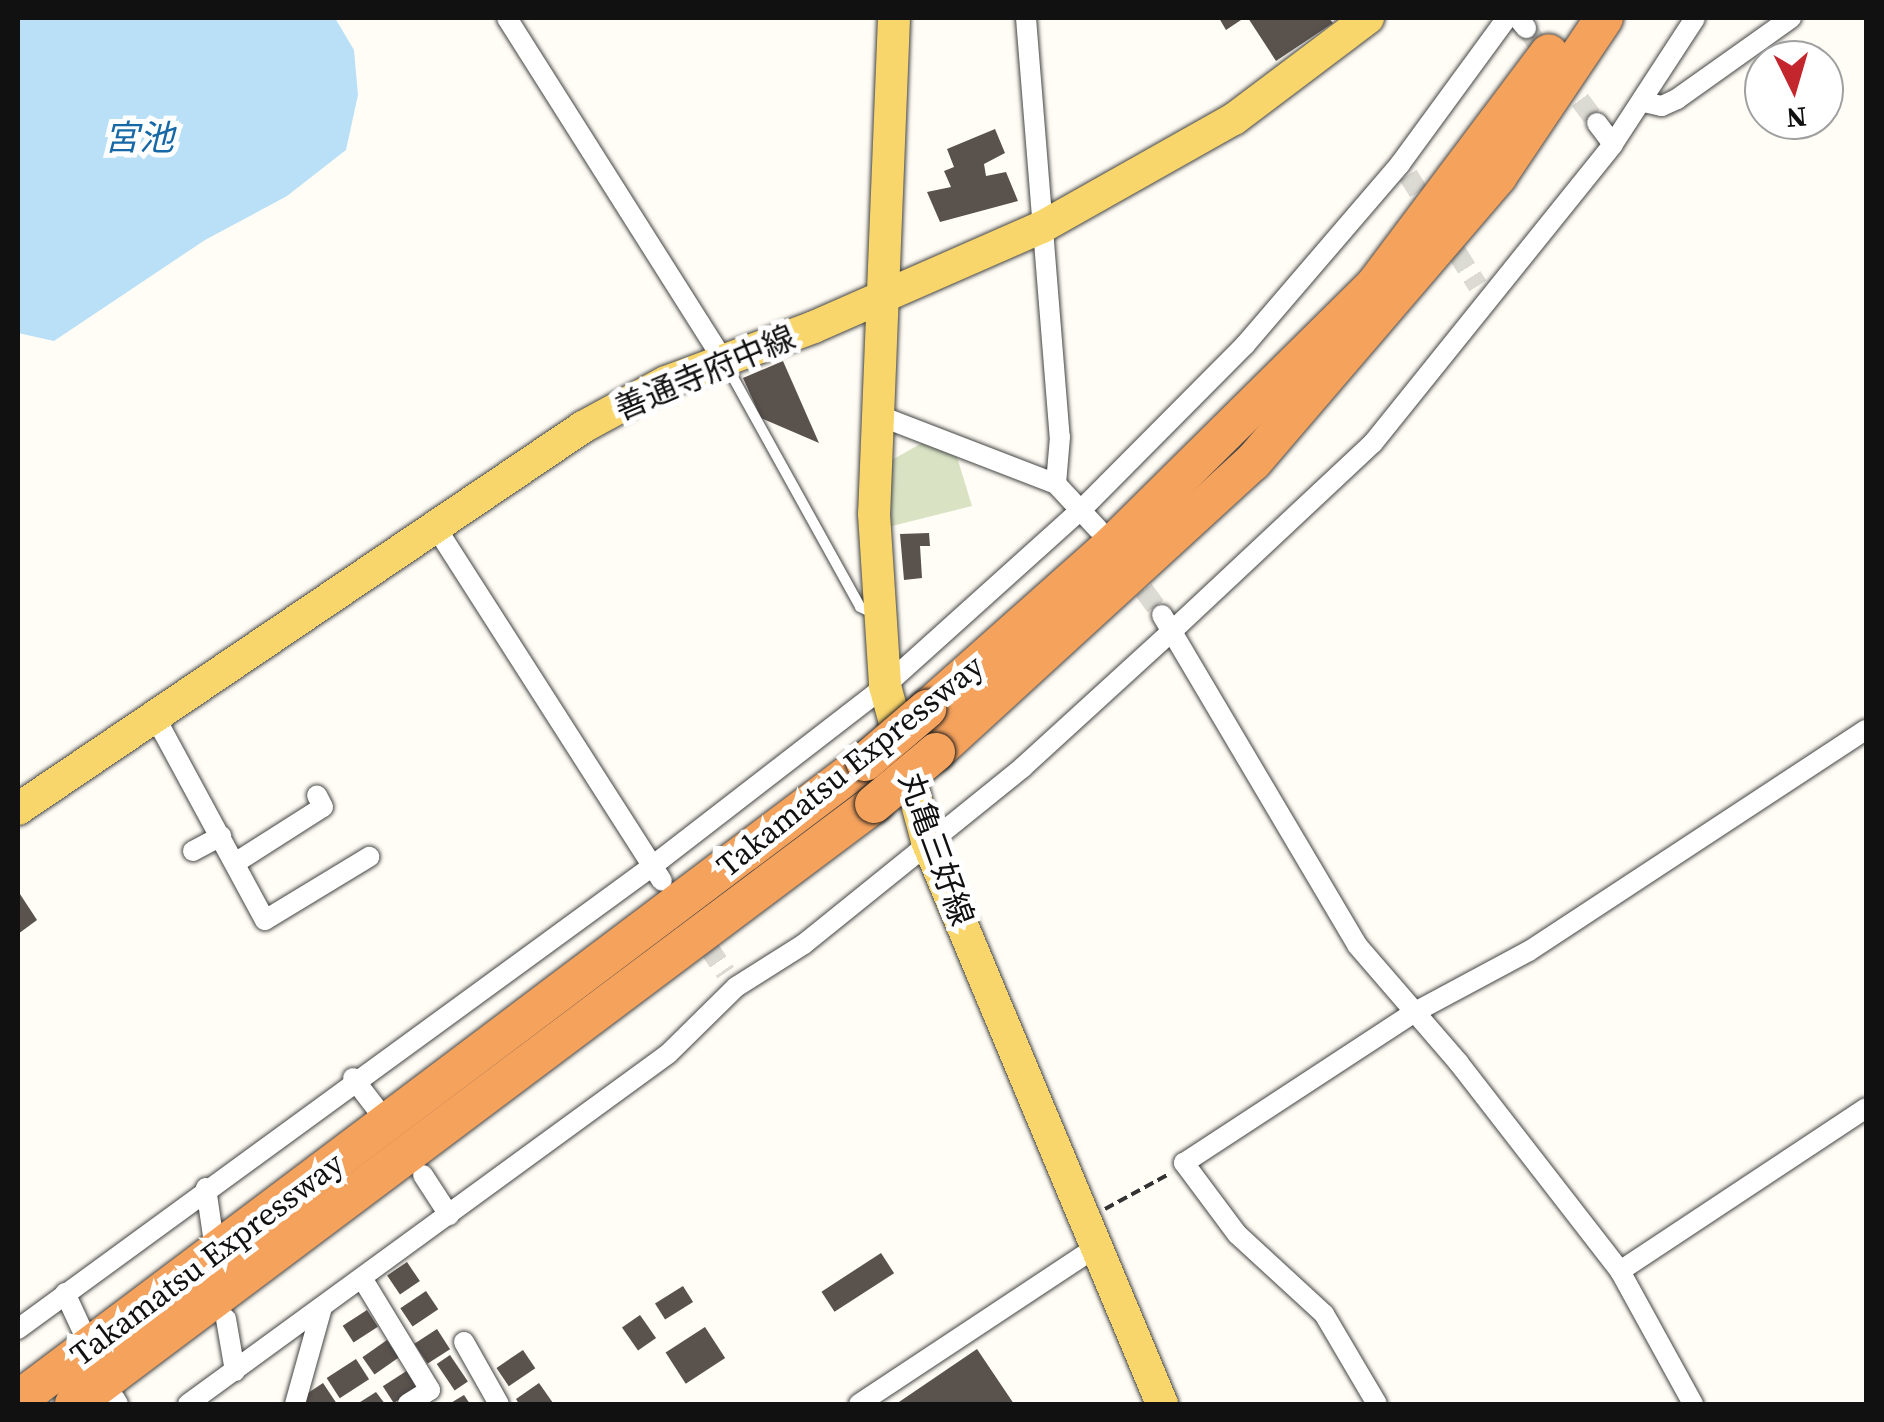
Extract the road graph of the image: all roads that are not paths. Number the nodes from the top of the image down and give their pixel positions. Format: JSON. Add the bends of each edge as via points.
{"nodes":[{"id":1,"x":507,"y":18,"type":"edge"},
{"id":2,"x":894,"y":18,"type":"edge"},
{"id":3,"x":1026,"y":18,"type":"edge"},
{"id":4,"x":1368,"y":18,"type":"edge"},
{"id":5,"x":1507,"y":18,"type":"edge"},
{"id":6,"x":1574,"y":18,"type":"edge"},
{"id":7,"x":1604,"y":18,"type":"edge"},
{"id":8,"x":1696,"y":18,"type":"edge"},
{"id":9,"x":1791,"y":18,"type":"edge"},
{"id":10,"x":1644,"y":102,"type":"junction"},
{"id":11,"x":1597,"y":123,"type":"tunnel mouth"},
{"id":12,"x":1613,"y":144,"type":"junction"},
{"id":13,"x":1042,"y":227,"type":"junction"},
{"id":14,"x":884,"y":297,"type":"junction"},
{"id":15,"x":722,"y":358,"type":"junction"},
{"id":16,"x":880,"y":416,"type":"junction"},
{"id":17,"x":1056,"y":484,"type":"junction"},
{"id":18,"x":1082,"y":508,"type":"junction"},
{"id":19,"x":435,"y":526,"type":"junction"},
{"id":20,"x":1098,"y":528,"type":"dead end"},
{"id":21,"x":878,"y":616,"type":"junction"},
{"id":22,"x":1167,"y":623,"type":"junction"},
{"id":23,"x":885,"y":686,"type":"junction"},
{"id":24,"x":154,"y":714,"type":"junction"},
{"id":25,"x":1866,"y":730,"type":"edge"},
{"id":26,"x":317,"y":795,"type":"dead end"},
{"id":27,"x":18,"y":809,"type":"edge"},
{"id":28,"x":221,"y":836,"type":"junction"},
{"id":29,"x":927,"y":841,"type":"junction"},
{"id":30,"x":193,"y":852,"type":"dead end"},
{"id":31,"x":369,"y":856,"type":"dead end"},
{"id":32,"x":235,"y":862,"type":"junction"},
{"id":33,"x":656,"y":874,"type":"junction"},
{"id":34,"x":1415,"y":1012,"type":"junction"},
{"id":35,"x":353,"y":1078,"type":"junction"},
{"id":36,"x":1866,"y":1108,"type":"edge"},
{"id":37,"x":380,"y":1113,"type":"dead end"},
{"id":38,"x":423,"y":1175,"type":"dead end"},
{"id":39,"x":206,"y":1188,"type":"junction"},
{"id":40,"x":449,"y":1215,"type":"junction"},
{"id":41,"x":1092,"y":1232,"type":"junction"},
{"id":42,"x":213,"y":1236,"type":"dead end"},
{"id":43,"x":1620,"y":1272,"type":"junction"},
{"id":44,"x":362,"y":1278,"type":"junction"},
{"id":45,"x":65,"y":1293,"type":"junction"},
{"id":46,"x":322,"y":1308,"type":"junction"},
{"id":47,"x":226,"y":1319,"type":"dead end"},
{"id":48,"x":18,"y":1328,"type":"edge"},
{"id":49,"x":83,"y":1332,"type":"dead end"},
{"id":50,"x":464,"y":1342,"type":"dead end"},
{"id":51,"x":234,"y":1371,"type":"junction"},
{"id":52,"x":18,"y":1400,"type":"edge"},
{"id":53,"x":74,"y":1404,"type":"edge"},
{"id":54,"x":188,"y":1404,"type":"edge"},
{"id":55,"x":295,"y":1404,"type":"edge"},
{"id":56,"x":408,"y":1404,"type":"edge"},
{"id":57,"x":500,"y":1404,"type":"edge"},
{"id":58,"x":859,"y":1404,"type":"edge"},
{"id":59,"x":1162,"y":1404,"type":"edge"},
{"id":60,"x":1377,"y":1404,"type":"edge"},
{"id":61,"x":1692,"y":1404,"type":"edge"}],
"edges":[{"from":1,"to":15,"type":"street"},
{"from":2,"to":14,"type":"main road","name":"丸亀三好線"},
{"from":3,"to":13,"type":"street"},
{"from":4,"to":13,"type":"main road","name":"善通寺府中線","via":[[1234,120]]},
{"from":5,"to":18,"type":"street","via":[[1404,170],[1245,345]]},
{"from":6,"to":52,"type":"highway","name":"Takamatsu Expressway","bridge":true,"via":[[1480,153],[1374,286],[1114,543],[928,710]]},
{"from":7,"to":53,"type":"highway","name":"Takamatsu Expressway","bridge":true,"via":[[1498,176],[1253,462],[936,752]]},
{"from":8,"to":10,"type":"street"},
{"from":9,"to":10,"type":"street","via":[[1677,99],[1662,106]]},
{"from":10,"to":12,"type":"street"},
{"from":11,"to":12,"type":"street"},
{"from":12,"to":22,"type":"street","via":[[1484,293],[1373,443]]},
{"from":13,"to":14,"type":"main road","name":"善通寺府中線"},
{"from":13,"to":17,"type":"street","via":[[1060,437]]},
{"from":14,"to":15,"type":"main road","name":"善通寺府中線"},
{"from":14,"to":16,"type":"main road","name":"丸亀三好線"},
{"from":15,"to":19,"type":"main road","name":"善通寺府中線","via":[[583,427]]},
{"from":15,"to":21,"type":"lane","via":[[860,606]]},
{"from":16,"to":17,"type":"street"},
{"from":16,"to":21,"type":"main road","name":"丸亀三好線","via":[[874,514]]},
{"from":17,"to":18,"type":"street"},
{"from":18,"to":20,"type":"street"},
{"from":18,"to":23,"type":"street"},
{"from":19,"to":24,"type":"main road","name":"善通寺府中線"},
{"from":19,"to":33,"type":"street","via":[[527,661]]},
{"from":21,"to":23,"type":"main road","name":"丸亀三好線"},
{"from":22,"to":29,"type":"street","via":[[1023,767]]},
{"from":22,"to":34,"type":"street","via":[[1357,945]]},
{"from":23,"to":29,"type":"main road","name":"丸亀三好線"},
{"from":23,"to":33,"type":"street"},
{"from":24,"to":27,"type":"main road","name":"善通寺府中線"},
{"from":24,"to":28,"type":"street"},
{"from":25,"to":34,"type":"street","via":[[1529,950]]},
{"from":26,"to":32,"type":"street","via":[[323,807]]},
{"from":28,"to":30,"type":"street"},
{"from":28,"to":32,"type":"street"},
{"from":29,"to":40,"type":"street","via":[[804,944],[731,980],[668,1054]]},
{"from":29,"to":41,"type":"main road","name":"丸亀三好線"},
{"from":31,"to":32,"type":"street","via":[[265,920]]},
{"from":33,"to":35,"type":"street"},
{"from":34,"to":43,"type":"street"},
{"from":34,"to":60,"type":"street","via":[[1184,1163],[1238,1234],[1324,1314]]},
{"from":35,"to":37,"type":"street"},
{"from":35,"to":39,"type":"street"},
{"from":36,"to":43,"type":"street"},
{"from":38,"to":40,"type":"street"},
{"from":39,"to":42,"type":"street"},
{"from":39,"to":45,"type":"street"},
{"from":40,"to":44,"type":"street"},
{"from":41,"to":58,"type":"street"},
{"from":41,"to":59,"type":"main road","name":"丸亀三好線"},
{"from":43,"to":61,"type":"street"},
{"from":44,"to":46,"type":"street"},
{"from":44,"to":56,"type":"street","via":[[430,1390]]},
{"from":45,"to":48,"type":"street"},
{"from":45,"to":49,"type":"street"},
{"from":46,"to":51,"type":"street"},
{"from":46,"to":55,"type":"street"},
{"from":47,"to":51,"type":"street"},
{"from":50,"to":57,"type":"street"},
{"from":51,"to":54,"type":"street"}]}
